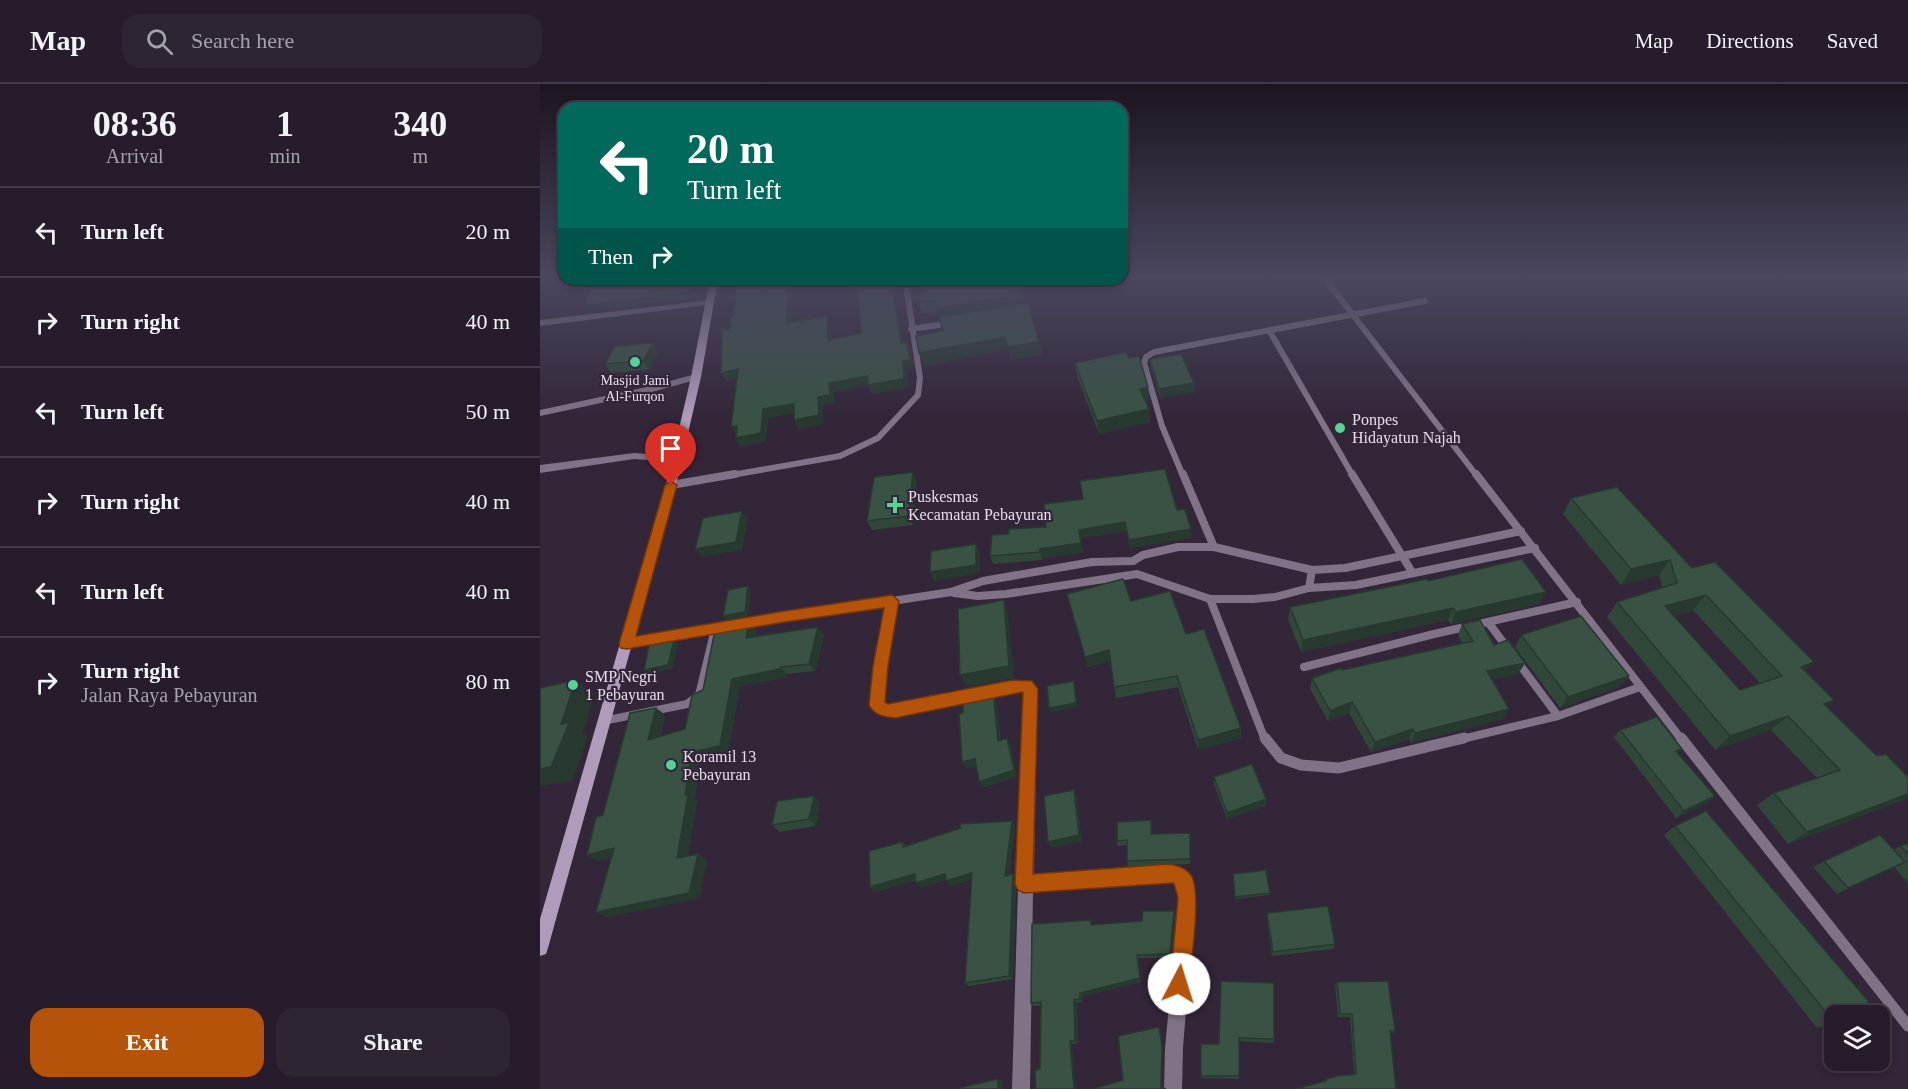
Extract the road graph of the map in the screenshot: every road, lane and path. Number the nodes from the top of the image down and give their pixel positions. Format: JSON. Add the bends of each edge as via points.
{"nodes":[{"id":1,"x":707,"y":323,"type":"edge"},
{"id":2,"x":910,"y":323,"type":"edge"},
{"id":3,"x":956,"y":323,"type":"edge"},
{"id":4,"x":1308,"y":323,"type":"edge"},
{"id":5,"x":1358,"y":323,"type":"edge"},
{"id":6,"x":911,"y":329,"type":"junction"},
{"id":7,"x":1269,"y":330,"type":"junction"},
{"id":8,"x":696,"y":377,"type":"junction"},
{"id":9,"x":540,"y":413,"type":"edge"},
{"id":10,"x":677,"y":459,"type":"junction"},
{"id":11,"x":540,"y":469,"type":"edge"},
{"id":12,"x":671,"y":485,"type":"junction"},
{"id":13,"x":1521,"y":531,"type":"junction"},
{"id":14,"x":1214,"y":547,"type":"junction"},
{"id":15,"x":1535,"y":548,"type":"junction"},
{"id":16,"x":1402,"y":554,"type":"junction"},
{"id":17,"x":1133,"y":561,"type":"junction"},
{"id":18,"x":1312,"y":570,"type":"junction"},
{"id":19,"x":1413,"y":572,"type":"junction"},
{"id":20,"x":1137,"y":574,"type":"junction"},
{"id":21,"x":1309,"y":588,"type":"junction"},
{"id":22,"x":951,"y":592,"type":"junction"},
{"id":23,"x":1210,"y":599,"type":"junction"},
{"id":24,"x":892,"y":601,"type":"junction"},
{"id":25,"x":1577,"y":602,"type":"junction"},
{"id":26,"x":1488,"y":622,"type":"junction"},
{"id":27,"x":715,"y":629,"type":"junction"},
{"id":28,"x":627,"y":644,"type":"junction"},
{"id":29,"x":1304,"y":667,"type":"dead end"},
{"id":30,"x":1640,"y":687,"type":"junction"},
{"id":31,"x":1558,"y":716,"type":"junction"},
{"id":32,"x":603,"y":721,"type":"junction"},
{"id":33,"x":1024,"y":884,"type":"junction"},
{"id":34,"x":540,"y":948,"type":"edge"},
{"id":35,"x":1908,"y":1026,"type":"edge"},
{"id":36,"x":1021,"y":1089,"type":"edge"},
{"id":37,"x":1173,"y":1089,"type":"edge"}],
"edges":[{"from":1,"to":8,"type":"main road"},
{"from":2,"to":6,"type":"lane"},
{"from":3,"to":6,"type":"lane"},
{"from":4,"to":7,"type":"lane"},
{"from":5,"to":13,"type":"lane"},
{"from":6,"to":12,"type":"lane","via":[[920,378],[918,395],[878,438],[840,456]]},
{"from":7,"to":14,"type":"lane","via":[[1154,352],[1144,363],[1162,426]]},
{"from":7,"to":16,"type":"lane"},
{"from":8,"to":9,"type":"street"},
{"from":8,"to":10,"type":"main road"},
{"from":10,"to":11,"type":"street","via":[[634,456]]},
{"from":10,"to":12,"type":"main road"},
{"from":12,"to":28,"type":"main road"},
{"from":13,"to":15,"type":"lane"},
{"from":13,"to":16,"type":"lane"},
{"from":14,"to":17,"type":"lane","via":[[1178,547]]},
{"from":14,"to":18,"type":"lane"},
{"from":15,"to":19,"type":"lane"},
{"from":15,"to":25,"type":"lane"},
{"from":16,"to":18,"type":"lane","via":[[1346,568]]},
{"from":16,"to":19,"type":"lane"},
{"from":17,"to":20,"type":"lane"},
{"from":17,"to":22,"type":"lane","via":[[1092,562],[983,581]]},
{"from":18,"to":21,"type":"lane"},
{"from":19,"to":21,"type":"lane","via":[[1356,585]]},
{"from":20,"to":22,"type":"lane","via":[[1006,594],[978,596]]},
{"from":20,"to":23,"type":"lane"},
{"from":21,"to":23,"type":"lane","via":[[1275,597]]},
{"from":22,"to":24,"type":"lane"},
{"from":23,"to":31,"type":"lane","via":[[1266,742],[1281,758],[1301,765],[1339,768]]},
{"from":24,"to":27,"type":"lane"},
{"from":24,"to":33,"type":"street","via":[[878,687],[877,705],[885,711],[1013,686],[1030,689]]},
{"from":25,"to":26,"type":"lane"},
{"from":25,"to":30,"type":"lane"},
{"from":26,"to":29,"type":"lane"},
{"from":26,"to":31,"type":"lane"},
{"from":27,"to":28,"type":"lane"},
{"from":27,"to":32,"type":"lane","via":[[699,695],[694,700]]},
{"from":28,"to":32,"type":"main road"},
{"from":30,"to":31,"type":"lane"},
{"from":30,"to":35,"type":"lane"},
{"from":32,"to":34,"type":"main road"},
{"from":33,"to":36,"type":"street"},
{"from":33,"to":37,"type":"street","via":[[1170,873],[1184,881],[1187,898]]}]}
